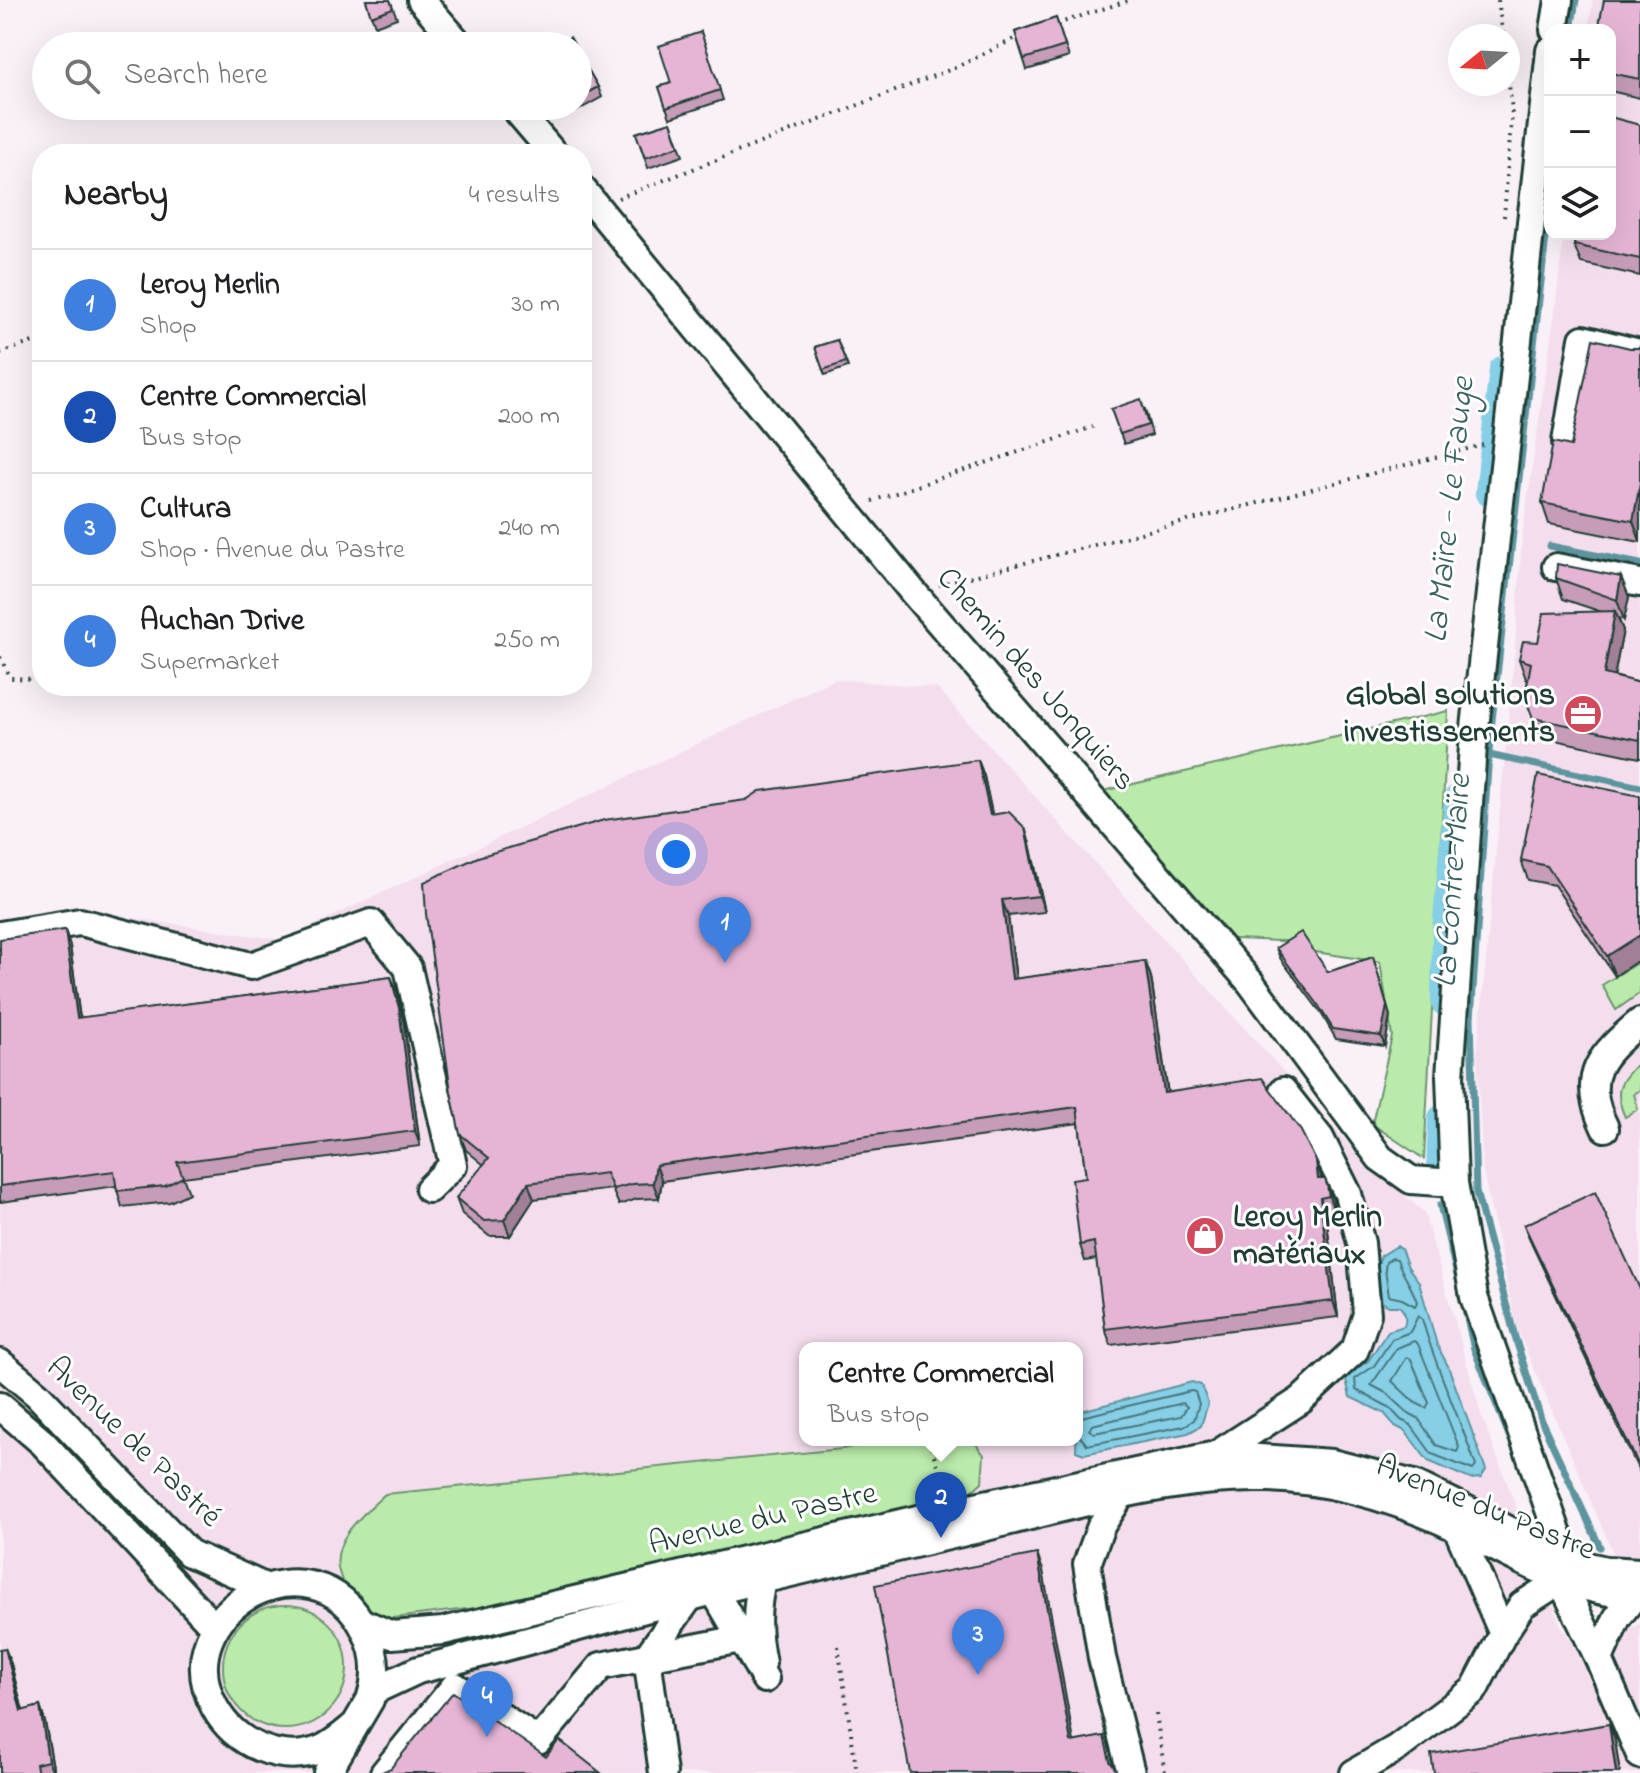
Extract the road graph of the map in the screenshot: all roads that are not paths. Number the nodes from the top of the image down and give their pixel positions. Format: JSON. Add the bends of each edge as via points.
{"nodes":[{"id":1,"x":421,"y":0,"type":"edge"},
{"id":2,"x":1559,"y":0,"type":"edge"},
{"id":3,"x":1555,"y":24,"type":"edge"},
{"id":4,"x":449,"y":32,"type":"edge"},
{"id":5,"x":1545,"y":96,"type":"edge"},
{"id":6,"x":525,"y":120,"type":"edge"},
{"id":7,"x":545,"y":144,"type":"edge"},
{"id":8,"x":592,"y":202,"type":"edge"},
{"id":9,"x":1640,"y":353,"type":"edge"},
{"id":10,"x":1566,"y":442,"type":"edge"},
{"id":11,"x":1556,"y":567,"type":"edge"},
{"id":12,"x":1640,"y":583,"type":"edge"},
{"id":13,"x":0,"y":935,"type":"edge"},
{"id":14,"x":1640,"y":1022,"type":"edge"},
{"id":15,"x":1283,"y":1091,"type":"dead end"},
{"id":16,"x":1605,"y":1128,"type":"dead end"},
{"id":17,"x":1454,"y":1183,"type":"junction"},
{"id":18,"x":429,"y":1189,"type":"dead end"},
{"id":19,"x":0,"y":1363,"type":"edge"},
{"id":20,"x":0,"y":1406,"type":"edge"},
{"id":21,"x":1216,"y":1455,"type":"junction"},
{"id":22,"x":1121,"y":1495,"type":"junction"},
{"id":23,"x":1457,"y":1528,"type":"junction"},
{"id":24,"x":1564,"y":1568,"type":"junction"},
{"id":25,"x":762,"y":1581,"type":"junction"},
{"id":26,"x":265,"y":1587,"type":"junction"},
{"id":27,"x":1638,"y":1588,"type":"edge"},
{"id":28,"x":701,"y":1594,"type":"junction"},
{"id":29,"x":361,"y":1622,"type":"junction"},
{"id":30,"x":215,"y":1628,"type":"junction"},
{"id":31,"x":1503,"y":1634,"type":"junction"},
{"id":32,"x":741,"y":1639,"type":"junction"},
{"id":33,"x":647,"y":1657,"type":"junction"},
{"id":34,"x":1599,"y":1659,"type":"junction"},
{"id":35,"x":373,"y":1691,"type":"junction"},
{"id":36,"x":354,"y":1726,"type":"junction"},
{"id":37,"x":1640,"y":1755,"type":"edge"},
{"id":38,"x":276,"y":1763,"type":"edge"},
{"id":39,"x":1358,"y":1772,"type":"edge"},
{"id":40,"x":327,"y":1773,"type":"edge"},
{"id":41,"x":384,"y":1773,"type":"edge"},
{"id":42,"x":663,"y":1773,"type":"edge"},
{"id":43,"x":1131,"y":1773,"type":"edge"}],
"edges":[{"from":1,"to":4,"type":"street"},
{"from":2,"to":3,"type":"street"},
{"from":5,"to":17,"type":"street","via":[[1473,746],[1450,1076]]},
{"from":6,"to":7,"type":"street"},
{"from":8,"to":17,"type":"street","name":"Chemin des Jonquiers","via":[[913,592],[1251,983],[1380,1158],[1411,1180]]},
{"from":9,"to":10,"type":"street","via":[[1583,339]]},
{"from":11,"to":12,"type":"street"},
{"from":13,"to":18,"type":"street","via":[[80,922],[251,966],[371,923],[408,968],[453,1165]]},
{"from":14,"to":16,"type":"street","via":[[1607,1050],[1594,1079]]},
{"from":15,"to":21,"type":"street","via":[[1320,1138],[1348,1194],[1361,1243],[1367,1314],[1355,1350],[1301,1400]]},
{"from":17,"to":24,"type":"street","via":[[1474,1297]]},
{"from":19,"to":26,"type":"street","name":"Avenue de Pastré","via":[[37,1394],[189,1553]]},
{"from":20,"to":30,"type":"street","name":"Avenue de Pastré","via":[[43,1443]]},
{"from":21,"to":24,"type":"street","name":"Avenue du Pastre","via":[[1332,1463],[1414,1484]]},
{"from":21,"to":29,"type":"street","name":"Avenue du Pastre","via":[[952,1511],[443,1631],[392,1635]]},
{"from":22,"to":23,"type":"street","name":"Avenue du Pastre","via":[[1205,1480],[1310,1481],[1412,1508]]},
{"from":22,"to":25,"type":"street","name":"Avenue du Pastre"},
{"from":22,"to":43,"type":"street","via":[[1101,1526],[1087,1564],[1102,1658]]},
{"from":23,"to":24,"type":"street","name":"Avenue du Pastre"},
{"from":23,"to":31,"type":"street"},
{"from":24,"to":27,"type":"street","name":"Avenue du Pastre","via":[[1606,1570]]},
{"from":24,"to":31,"type":"street","via":[[1522,1605]]},
{"from":24,"to":34,"type":"street"},
{"from":25,"to":28,"type":"street","name":"Avenue du Pastre"},
{"from":25,"to":32,"type":"street","via":[[756,1637],[765,1679]]},
{"from":26,"to":29,"type":"street","via":[[299,1583],[322,1589]]},
{"from":26,"to":30,"type":"street","via":[[243,1598]]},
{"from":27,"to":34,"type":"street"},
{"from":28,"to":32,"type":"street"},
{"from":28,"to":33,"type":"street"},
{"from":28,"to":35,"type":"street","name":"Avenue du Pastre","via":[[418,1670]]},
{"from":29,"to":35,"type":"street","via":[[373,1649]]},
{"from":30,"to":38,"type":"street","via":[[206,1658],[214,1707],[234,1733]]},
{"from":31,"to":39,"type":"street","via":[[1474,1690]]},
{"from":32,"to":33,"type":"street"},
{"from":33,"to":41,"type":"street","via":[[601,1666],[538,1741],[455,1686]]},
{"from":33,"to":42,"type":"street"},
{"from":34,"to":37,"type":"street"},
{"from":35,"to":36,"type":"street"},
{"from":36,"to":38,"type":"street","via":[[319,1750],[289,1754]]},
{"from":36,"to":40,"type":"street"}]}
